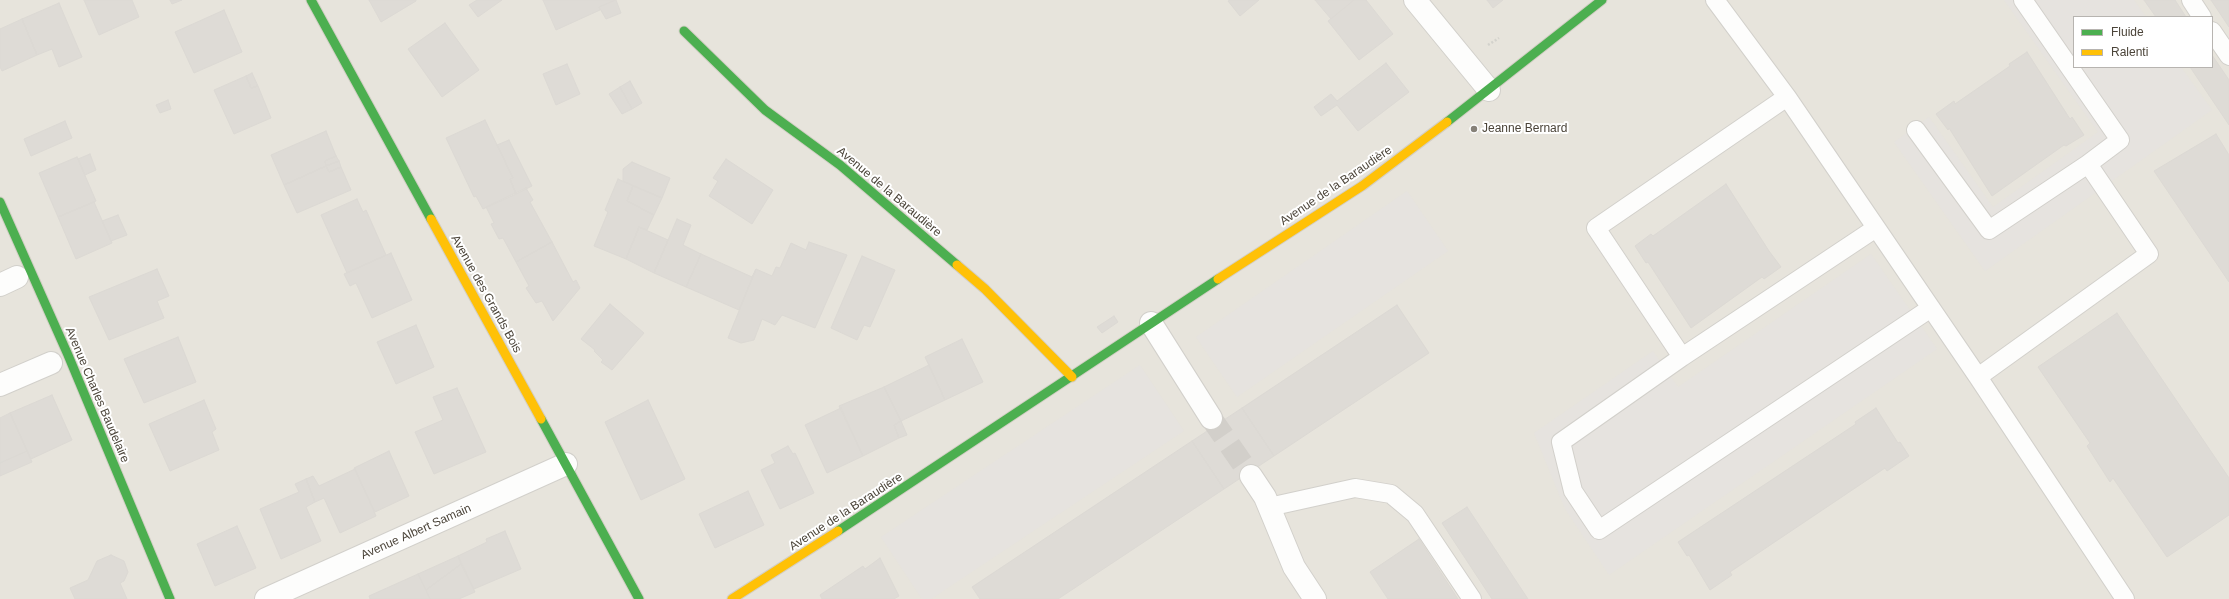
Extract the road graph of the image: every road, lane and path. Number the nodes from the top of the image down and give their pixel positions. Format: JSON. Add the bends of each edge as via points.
{"nodes":[{"id":1,"x":311,"y":0,"type":"edge"},
{"id":2,"x":1415,"y":0,"type":"edge"},
{"id":3,"x":1602,"y":0,"type":"edge"},
{"id":4,"x":1715,"y":0,"type":"edge"},
{"id":5,"x":2023,"y":0,"type":"edge"},
{"id":6,"x":2191,"y":0,"type":"edge"},
{"id":7,"x":2201,"y":16,"type":"edge"},
{"id":8,"x":684,"y":31,"type":"dead end"},
{"id":9,"x":2213,"y":32,"type":"edge"},
{"id":10,"x":2229,"y":56,"type":"edge"},
{"id":11,"x":1489,"y":90,"type":"junction"},
{"id":12,"x":1787,"y":97,"type":"junction"},
{"id":13,"x":1916,"y":130,"type":"dead end"},
{"id":14,"x":2088,"y":164,"type":"junction"},
{"id":15,"x":0,"y":202,"type":"edge"},
{"id":16,"x":1876,"y":228,"type":"junction"},
{"id":17,"x":1931,"y":308,"type":"junction"},
{"id":18,"x":1151,"y":323,"type":"junction"},
{"id":19,"x":1682,"y":357,"type":"junction"},
{"id":20,"x":51,"y":363,"type":"dead end"},
{"id":21,"x":1978,"y":376,"type":"junction"},
{"id":22,"x":1072,"y":377,"type":"junction"},
{"id":23,"x":0,"y":385,"type":"edge"},
{"id":24,"x":1211,"y":418,"type":"tunnel mouth"},
{"id":25,"x":566,"y":464,"type":"junction"},
{"id":26,"x":1251,"y":476,"type":"tunnel mouth"},
{"id":27,"x":1269,"y":507,"type":"junction"},
{"id":28,"x":170,"y":599,"type":"edge"},
{"id":29,"x":266,"y":599,"type":"edge"},
{"id":30,"x":639,"y":599,"type":"edge"},
{"id":31,"x":732,"y":599,"type":"edge"},
{"id":32,"x":1315,"y":599,"type":"edge"},
{"id":33,"x":1472,"y":599,"type":"edge"},
{"id":34,"x":2126,"y":599,"type":"edge"}],
"edges":[{"from":1,"to":25,"type":"street","name":"Avenue des Grands Bois"},
{"from":2,"to":11,"type":"street"},
{"from":3,"to":11,"type":"street","name":"Avenue de la Baraudière"},
{"from":4,"to":12,"type":"lane"},
{"from":5,"to":14,"type":"lane","via":[[2120,140]]},
{"from":6,"to":7,"type":"lane"},
{"from":8,"to":22,"type":"street","name":"Avenue de la Baraudière","via":[[765,110],[840,165],[985,289]]},
{"from":9,"to":10,"type":"lane"},
{"from":11,"to":18,"type":"street","name":"Avenue de la Baraudière","via":[[1362,186]]},
{"from":12,"to":16,"type":"lane"},
{"from":12,"to":19,"type":"lane","via":[[1596,228]]},
{"from":13,"to":14,"type":"lane","via":[[1989,230]]},
{"from":14,"to":21,"type":"lane","via":[[2148,254]]},
{"from":15,"to":28,"type":"street","name":"Avenue Charles Baudelaire","via":[[68,355]]},
{"from":16,"to":17,"type":"lane"},
{"from":16,"to":19,"type":"lane"},
{"from":17,"to":19,"type":"lane","via":[[1599,530],[1573,491],[1561,442]]},
{"from":17,"to":21,"type":"lane"},
{"from":18,"to":22,"type":"street","name":"Avenue de la Baraudière"},
{"from":18,"to":24,"type":"street"},
{"from":20,"to":23,"type":"street"},
{"from":21,"to":34,"type":"lane"},
{"from":22,"to":31,"type":"street","name":"Avenue de la Baraudière"},
{"from":25,"to":29,"type":"street","name":"Avenue Albert Samain"},
{"from":25,"to":30,"type":"street","name":"Avenue des Grands Bois"},
{"from":26,"to":27,"type":"street"},
{"from":27,"to":32,"type":"street","via":[[1294,567]]},
{"from":27,"to":33,"type":"lane","via":[[1355,488],[1391,494],[1415,514]]}]}
